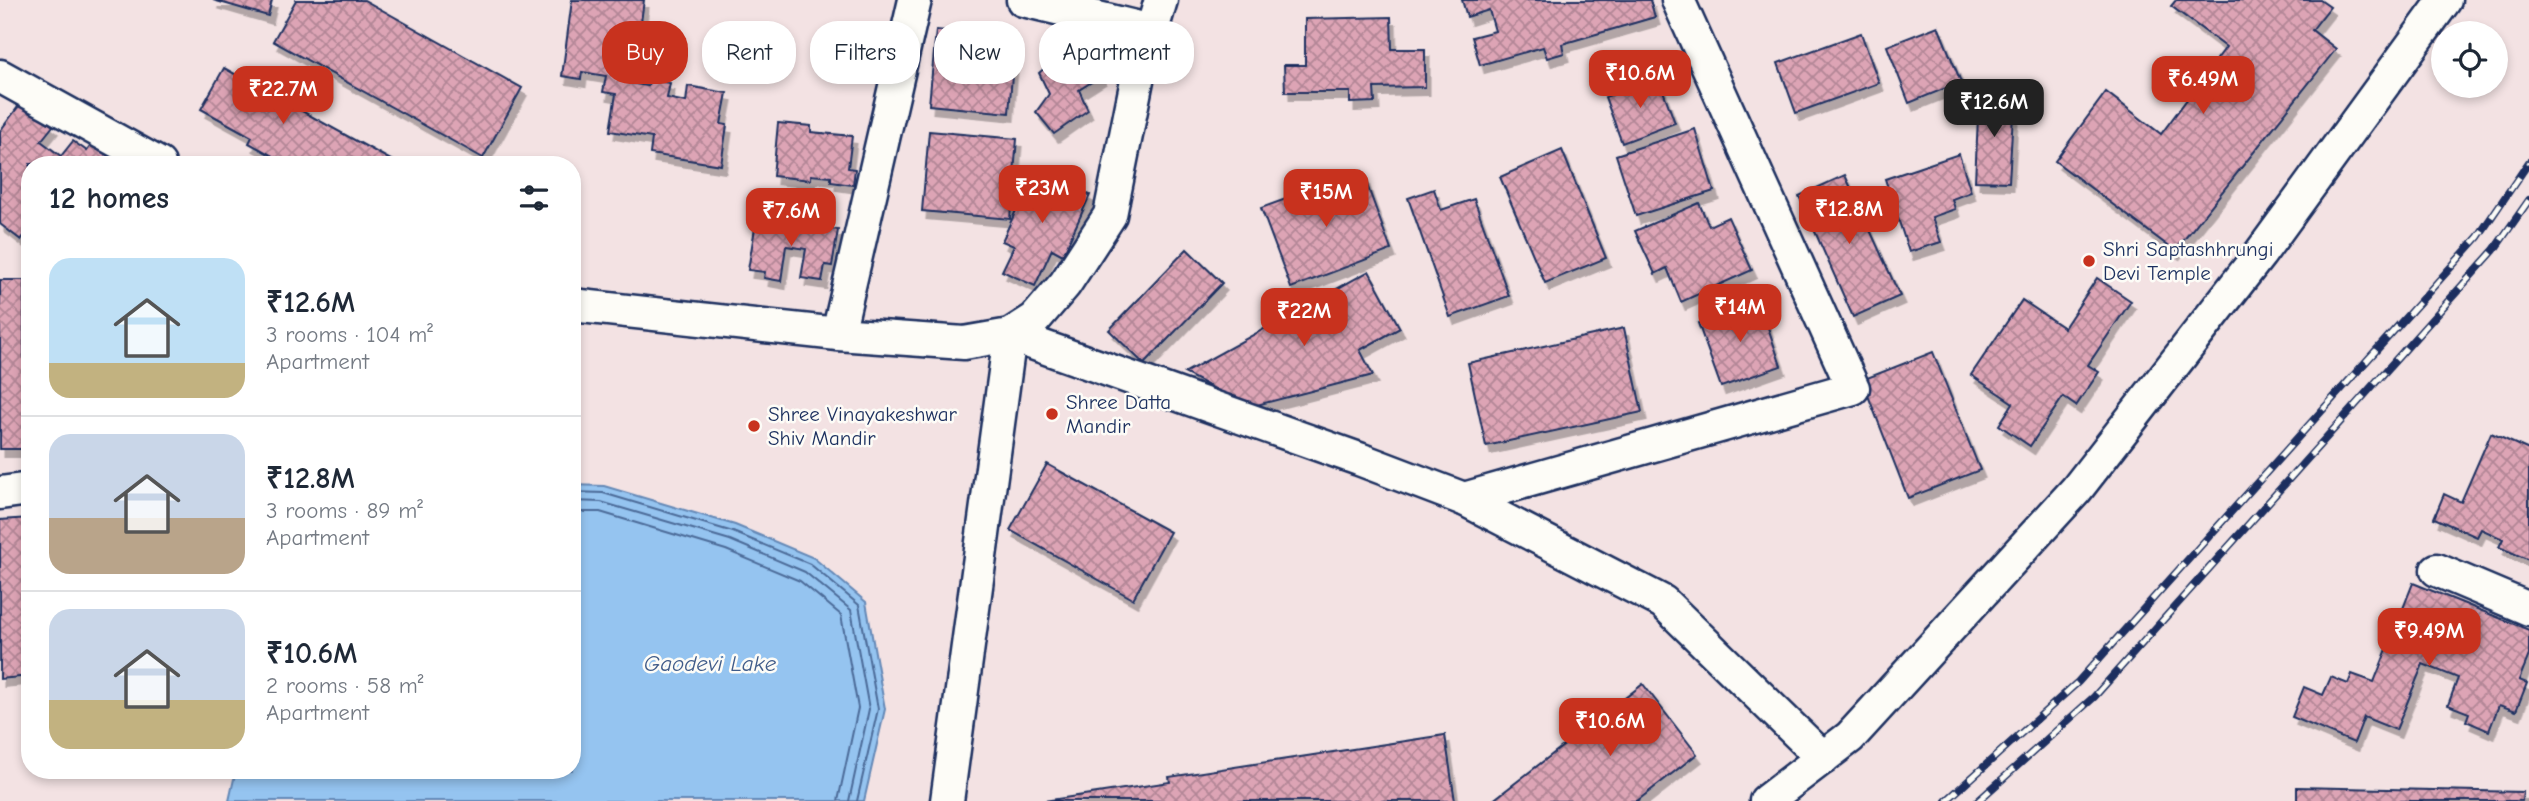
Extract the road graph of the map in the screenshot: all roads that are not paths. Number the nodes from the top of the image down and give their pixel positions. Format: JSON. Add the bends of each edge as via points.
{"nodes":[{"id":1,"x":915,"y":0,"type":"edge"},
{"id":2,"x":1023,"y":0,"type":"edge"},
{"id":3,"x":1161,"y":0,"type":"edge"},
{"id":4,"x":1678,"y":0,"type":"edge"},
{"id":5,"x":2445,"y":0,"type":"edge"},
{"id":6,"x":1113,"y":21,"type":"edge"},
{"id":7,"x":1155,"y":21,"type":"edge"},
{"id":8,"x":0,"y":76,"type":"edge"},
{"id":9,"x":1136,"y":84,"type":"edge"},
{"id":10,"x":145,"y":156,"type":"edge"},
{"id":11,"x":581,"y":306,"type":"edge"},
{"id":12,"x":838,"y":334,"type":"junction"},
{"id":13,"x":1010,"y":335,"type":"junction"},
{"id":14,"x":21,"y":490,"type":"edge"},
{"id":15,"x":0,"y":493,"type":"edge"},
{"id":16,"x":1464,"y":499,"type":"junction"},
{"id":17,"x":2437,"y":570,"type":"dead end"},
{"id":18,"x":2529,"y":609,"type":"edge"},
{"id":19,"x":1823,"y":758,"type":"junction"},
{"id":20,"x":947,"y":801,"type":"edge"},
{"id":21,"x":1766,"y":801,"type":"edge"}],
"edges":[{"from":1,"to":12,"type":"street"},
{"from":2,"to":6,"type":"street"},
{"from":3,"to":7,"type":"street"},
{"from":4,"to":16,"type":"street","via":[[1853,388]]},
{"from":5,"to":19,"type":"street","via":[[2260,254],[2076,491],[1850,737]]},
{"from":8,"to":10,"type":"street"},
{"from":9,"to":13,"type":"street","via":[[1110,215],[1065,284],[1035,319]]},
{"from":11,"to":12,"type":"street"},
{"from":12,"to":13,"type":"street","via":[[964,343]]},
{"from":13,"to":16,"type":"street"},
{"from":13,"to":20,"type":"street"},
{"from":14,"to":15,"type":"street"},
{"from":16,"to":19,"type":"street","via":[[1663,602]]},
{"from":17,"to":18,"type":"street"},
{"from":19,"to":21,"type":"street"}]}
